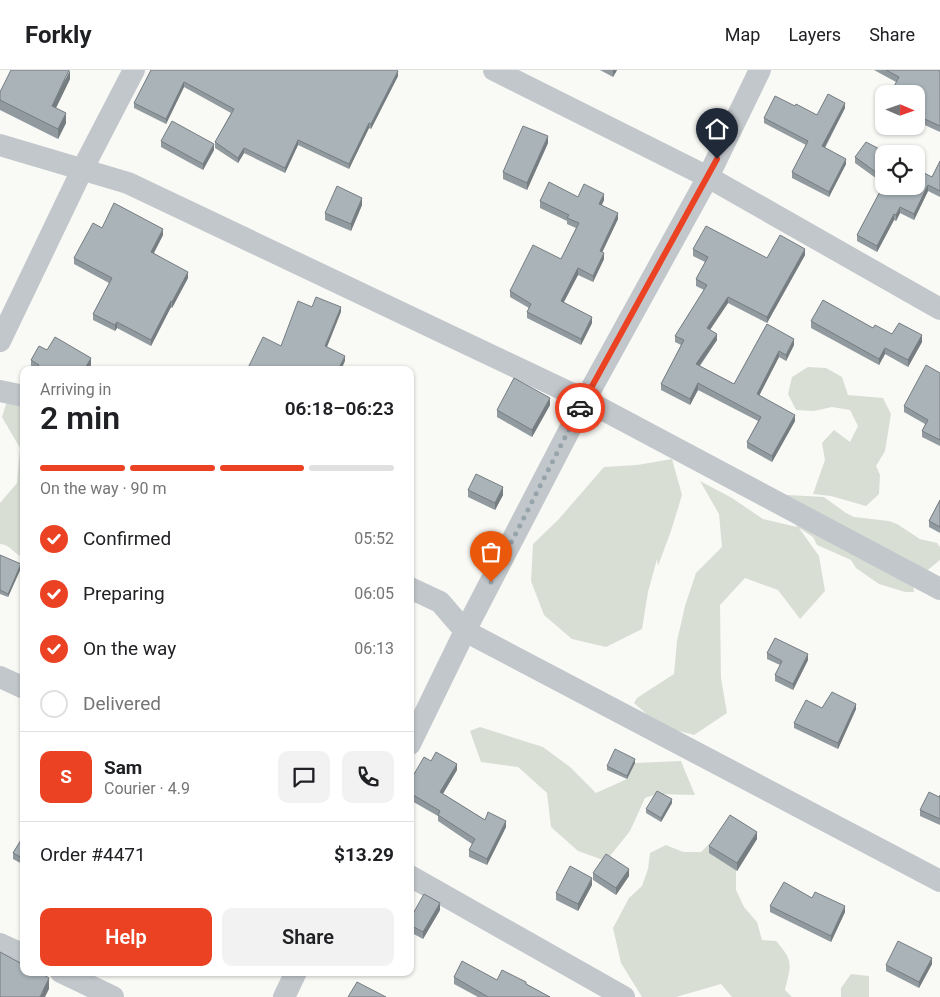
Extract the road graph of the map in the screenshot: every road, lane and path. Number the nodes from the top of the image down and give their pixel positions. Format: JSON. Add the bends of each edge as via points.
{"nodes":[{"id":1,"x":134,"y":70,"type":"edge"},
{"id":2,"x":494,"y":70,"type":"edge"},
{"id":3,"x":760,"y":70,"type":"edge"},
{"id":4,"x":0,"y":145,"type":"edge"},
{"id":5,"x":82,"y":170,"type":"junction"},
{"id":6,"x":708,"y":177,"type":"junction"},
{"id":7,"x":940,"y":309,"type":"edge"},
{"id":8,"x":0,"y":341,"type":"edge"},
{"id":9,"x":0,"y":391,"type":"edge"},
{"id":10,"x":20,"y":395,"type":"edge"},
{"id":11,"x":585,"y":400,"type":"junction"},
{"id":12,"x":940,"y":589,"type":"edge"},
{"id":13,"x":414,"y":590,"type":"edge"},
{"id":14,"x":465,"y":631,"type":"junction"},
{"id":15,"x":0,"y":677,"type":"edge"},
{"id":16,"x":20,"y":686,"type":"edge"},
{"id":17,"x":414,"y":736,"type":"edge"},
{"id":18,"x":414,"y":878,"type":"edge"},
{"id":19,"x":940,"y":881,"type":"edge"},
{"id":20,"x":0,"y":944,"type":"edge"},
{"id":21,"x":20,"y":953,"type":"edge"},
{"id":22,"x":69,"y":976,"type":"edge"},
{"id":23,"x":294,"y":976,"type":"edge"},
{"id":24,"x":112,"y":997,"type":"edge"},
{"id":25,"x":284,"y":997,"type":"edge"},
{"id":26,"x":624,"y":997,"type":"edge"}],
"edges":[{"from":1,"to":5,"type":"street"},
{"from":2,"to":6,"type":"street"},
{"from":3,"to":6,"type":"street"},
{"from":4,"to":5,"type":"street"},
{"from":5,"to":8,"type":"street"},
{"from":5,"to":11,"type":"street","via":[[128,183]]},
{"from":6,"to":7,"type":"street"},
{"from":6,"to":11,"type":"street"},
{"from":9,"to":10,"type":"street"},
{"from":11,"to":12,"type":"street"},
{"from":11,"to":14,"type":"street"},
{"from":13,"to":14,"type":"street","via":[[440,602]]},
{"from":14,"to":17,"type":"street"},
{"from":14,"to":19,"type":"street"},
{"from":15,"to":16,"type":"street"},
{"from":18,"to":26,"type":"street"},
{"from":20,"to":21,"type":"street"},
{"from":22,"to":24,"type":"street"},
{"from":23,"to":25,"type":"street"}]}
